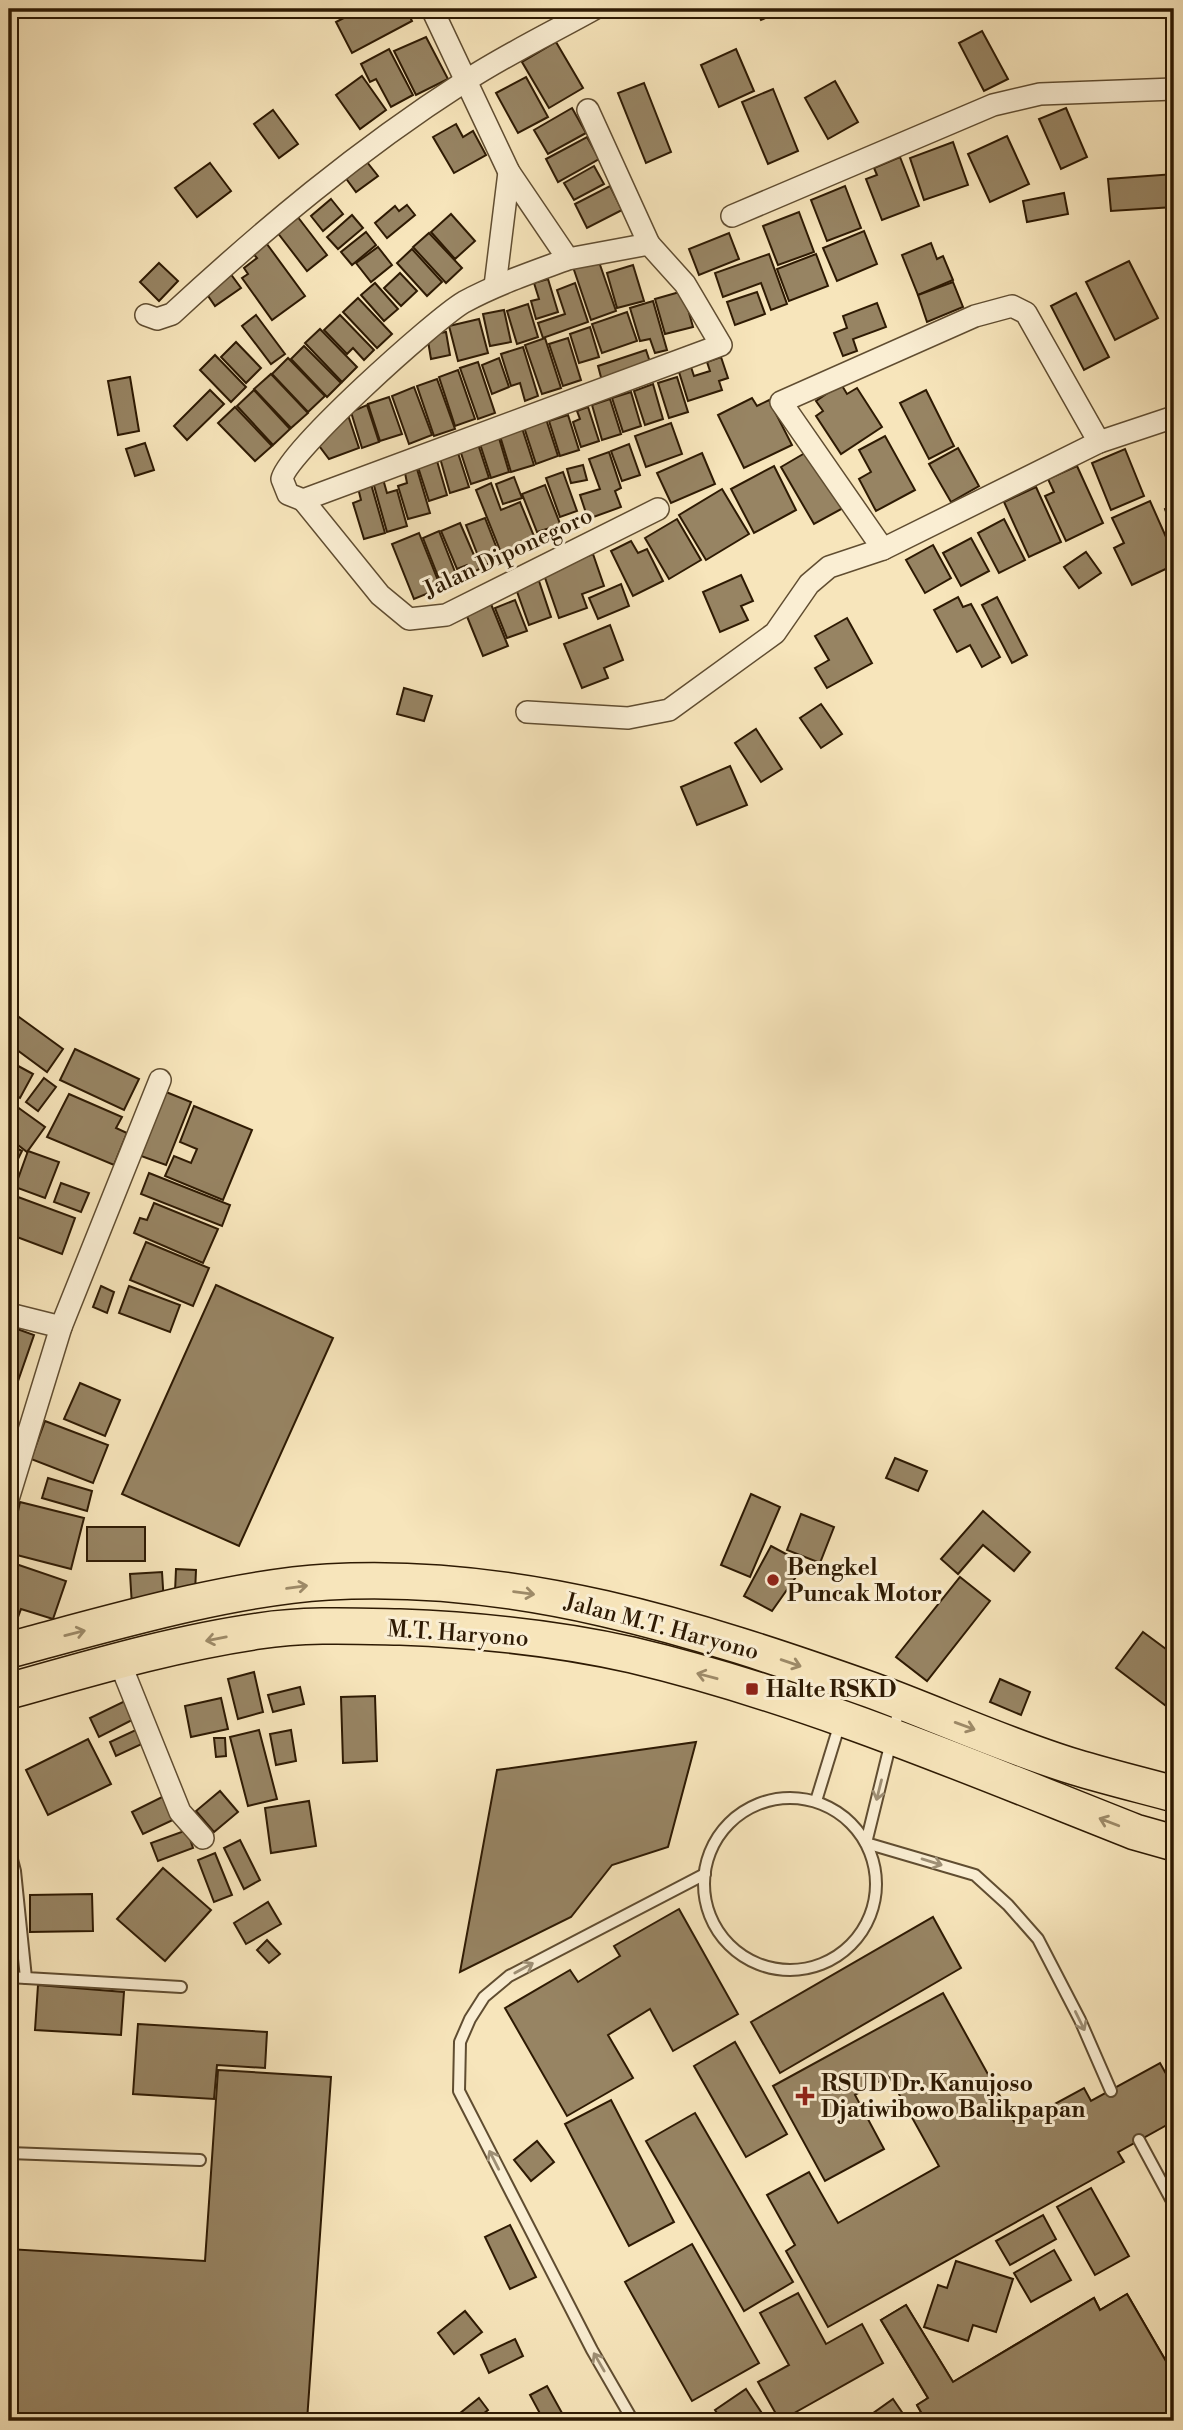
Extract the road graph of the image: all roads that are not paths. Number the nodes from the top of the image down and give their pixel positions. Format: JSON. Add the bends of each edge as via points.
{"nodes":[{"id":1,"x":432,"y":9,"type":"edge"},
{"id":2,"x":594,"y":9,"type":"edge"},
{"id":3,"x":467,"y":79,"type":"junction"},
{"id":4,"x":1174,"y":89,"type":"edge"},
{"id":5,"x":588,"y":110,"type":"dead end"},
{"id":6,"x":509,"y":172,"type":"junction"},
{"id":7,"x":732,"y":216,"type":"dead end"},
{"id":8,"x":649,"y":244,"type":"junction"},
{"id":9,"x":568,"y":259,"type":"junction"},
{"id":10,"x":495,"y":286,"type":"junction"},
{"id":11,"x":146,"y":315,"type":"dead end"},
{"id":12,"x":1174,"y":417,"type":"edge"},
{"id":13,"x":1099,"y":442,"type":"junction"},
{"id":14,"x":303,"y":500,"type":"junction"},
{"id":15,"x":658,"y":509,"type":"dead end"},
{"id":16,"x":883,"y":549,"type":"junction"},
{"id":17,"x":527,"y":712,"type":"dead end"},
{"id":18,"x":160,"y":1080,"type":"dead end"},
{"id":19,"x":9,"y":1314,"type":"edge"},
{"id":20,"x":61,"y":1327,"type":"junction"},
{"id":21,"x":9,"y":1496,"type":"edge"},
{"id":22,"x":9,"y":1650,"type":"edge"},
{"id":23,"x":120,"y":1663,"type":"junction"},
{"id":24,"x":13,"y":1690,"type":"edge"},
{"id":25,"x":901,"y":1702,"type":"junction"},
{"id":26,"x":842,"y":1719,"type":"junction"},
{"id":27,"x":892,"y":1737,"type":"junction"},
{"id":28,"x":1174,"y":1794,"type":"edge"},
{"id":29,"x":816,"y":1801,"type":"junction"},
{"id":30,"x":203,"y":1838,"type":"dead end"},
{"id":31,"x":866,"y":1843,"type":"junction"},
{"id":32,"x":1174,"y":1843,"type":"edge"},
{"id":33,"x":9,"y":1848,"type":"edge"},
{"id":34,"x":705,"y":1874,"type":"junction"},
{"id":35,"x":9,"y":1977,"type":"edge"},
{"id":36,"x":26,"y":1978,"type":"junction"},
{"id":37,"x":181,"y":1987,"type":"dead end"},
{"id":38,"x":1111,"y":2091,"type":"dead end"},
{"id":39,"x":1139,"y":2140,"type":"dead end"},
{"id":40,"x":9,"y":2153,"type":"edge"},
{"id":41,"x":200,"y":2160,"type":"dead end"},
{"id":42,"x":1174,"y":2206,"type":"edge"},
{"id":43,"x":633,"y":2421,"type":"edge"}],
"edges":[{"from":1,"to":3,"type":"street"},
{"from":2,"to":3,"type":"street"},
{"from":3,"to":6,"type":"street"},
{"from":3,"to":11,"type":"street","via":[[350,161],[264,229],[172,314],[157,319]]},
{"from":4,"to":7,"type":"street","via":[[1040,94],[993,105]]},
{"from":5,"to":8,"type":"street"},
{"from":6,"to":9,"type":"street"},
{"from":6,"to":10,"type":"street"},
{"from":8,"to":9,"type":"street"},
{"from":8,"to":14,"type":"street","via":[[685,284],[721,345]]},
{"from":9,"to":10,"type":"street"},
{"from":10,"to":14,"type":"street","name":"Jalan Diponegoro","via":[[438,320],[292,459],[283,472],[283,486],[288,494]]},
{"from":12,"to":13,"type":"street"},
{"from":13,"to":16,"type":"street"},
{"from":13,"to":16,"type":"street","via":[[1026,313],[1012,306],[975,316],[781,401]]},
{"from":14,"to":15,"type":"street","name":"Jalan Diponegoro","via":[[380,596],[409,619],[446,615]]},
{"from":16,"to":17,"type":"street","via":[[829,567],[809,584],[775,633],[669,710],[628,718]]},
{"from":18,"to":20,"type":"street"},
{"from":19,"to":20,"type":"street"},
{"from":20,"to":21,"type":"street"},
{"from":22,"to":25,"type":"highway","name":"Jalan M.T. Haryono","one_way":true,"via":[[205,1602],[315,1584],[471,1586],[632,1613],[726,1640]]},
{"from":23,"to":24,"type":"highway","name":"M.T. Haryono"},
{"from":26,"to":23,"type":"highway","name":"M.T. Haryono","one_way":true,"via":[[632,1655],[540,1639],[440,1629],[340,1626],[261,1631],[150,1652]]},
{"from":23,"to":30,"type":"street","via":[[180,1812]]},
{"from":25,"to":27,"type":"lane"},
{"from":25,"to":28,"type":"highway","name":"Jalan M.T. Haryono","one_way":true,"via":[[1073,1766]]},
{"from":26,"to":27,"type":"highway","name":"M.T. Haryono"},
{"from":26,"to":29,"type":"lane"},
{"from":27,"to":31,"type":"lane","one_way":true},
{"from":32,"to":27,"type":"highway","one_way":true},
{"from":29,"to":31,"type":"lane","via":[[854,1825]]},
{"from":29,"to":34,"type":"lane","via":[[766,1801],[743,1811],[711,1850]]},
{"from":31,"to":34,"type":"lane","via":[[875,1868],[876,1895],[868,1920],[853,1943],[832,1959],[806,1968],[780,1969],[754,1962],[732,1947],[715,1926],[706,1901]]},
{"from":31,"to":38,"type":"lane","one_way":true,"via":[[975,1875],[1008,1905],[1038,1939]]},
{"from":33,"to":36,"type":"lane"},
{"from":43,"to":34,"type":"lane","one_way":true,"via":[[459,2091],[460,2042],[484,1997],[509,1976]]},
{"from":35,"to":36,"type":"lane"},
{"from":36,"to":37,"type":"lane"},
{"from":39,"to":42,"type":"lane"},
{"from":40,"to":41,"type":"lane"}]}
